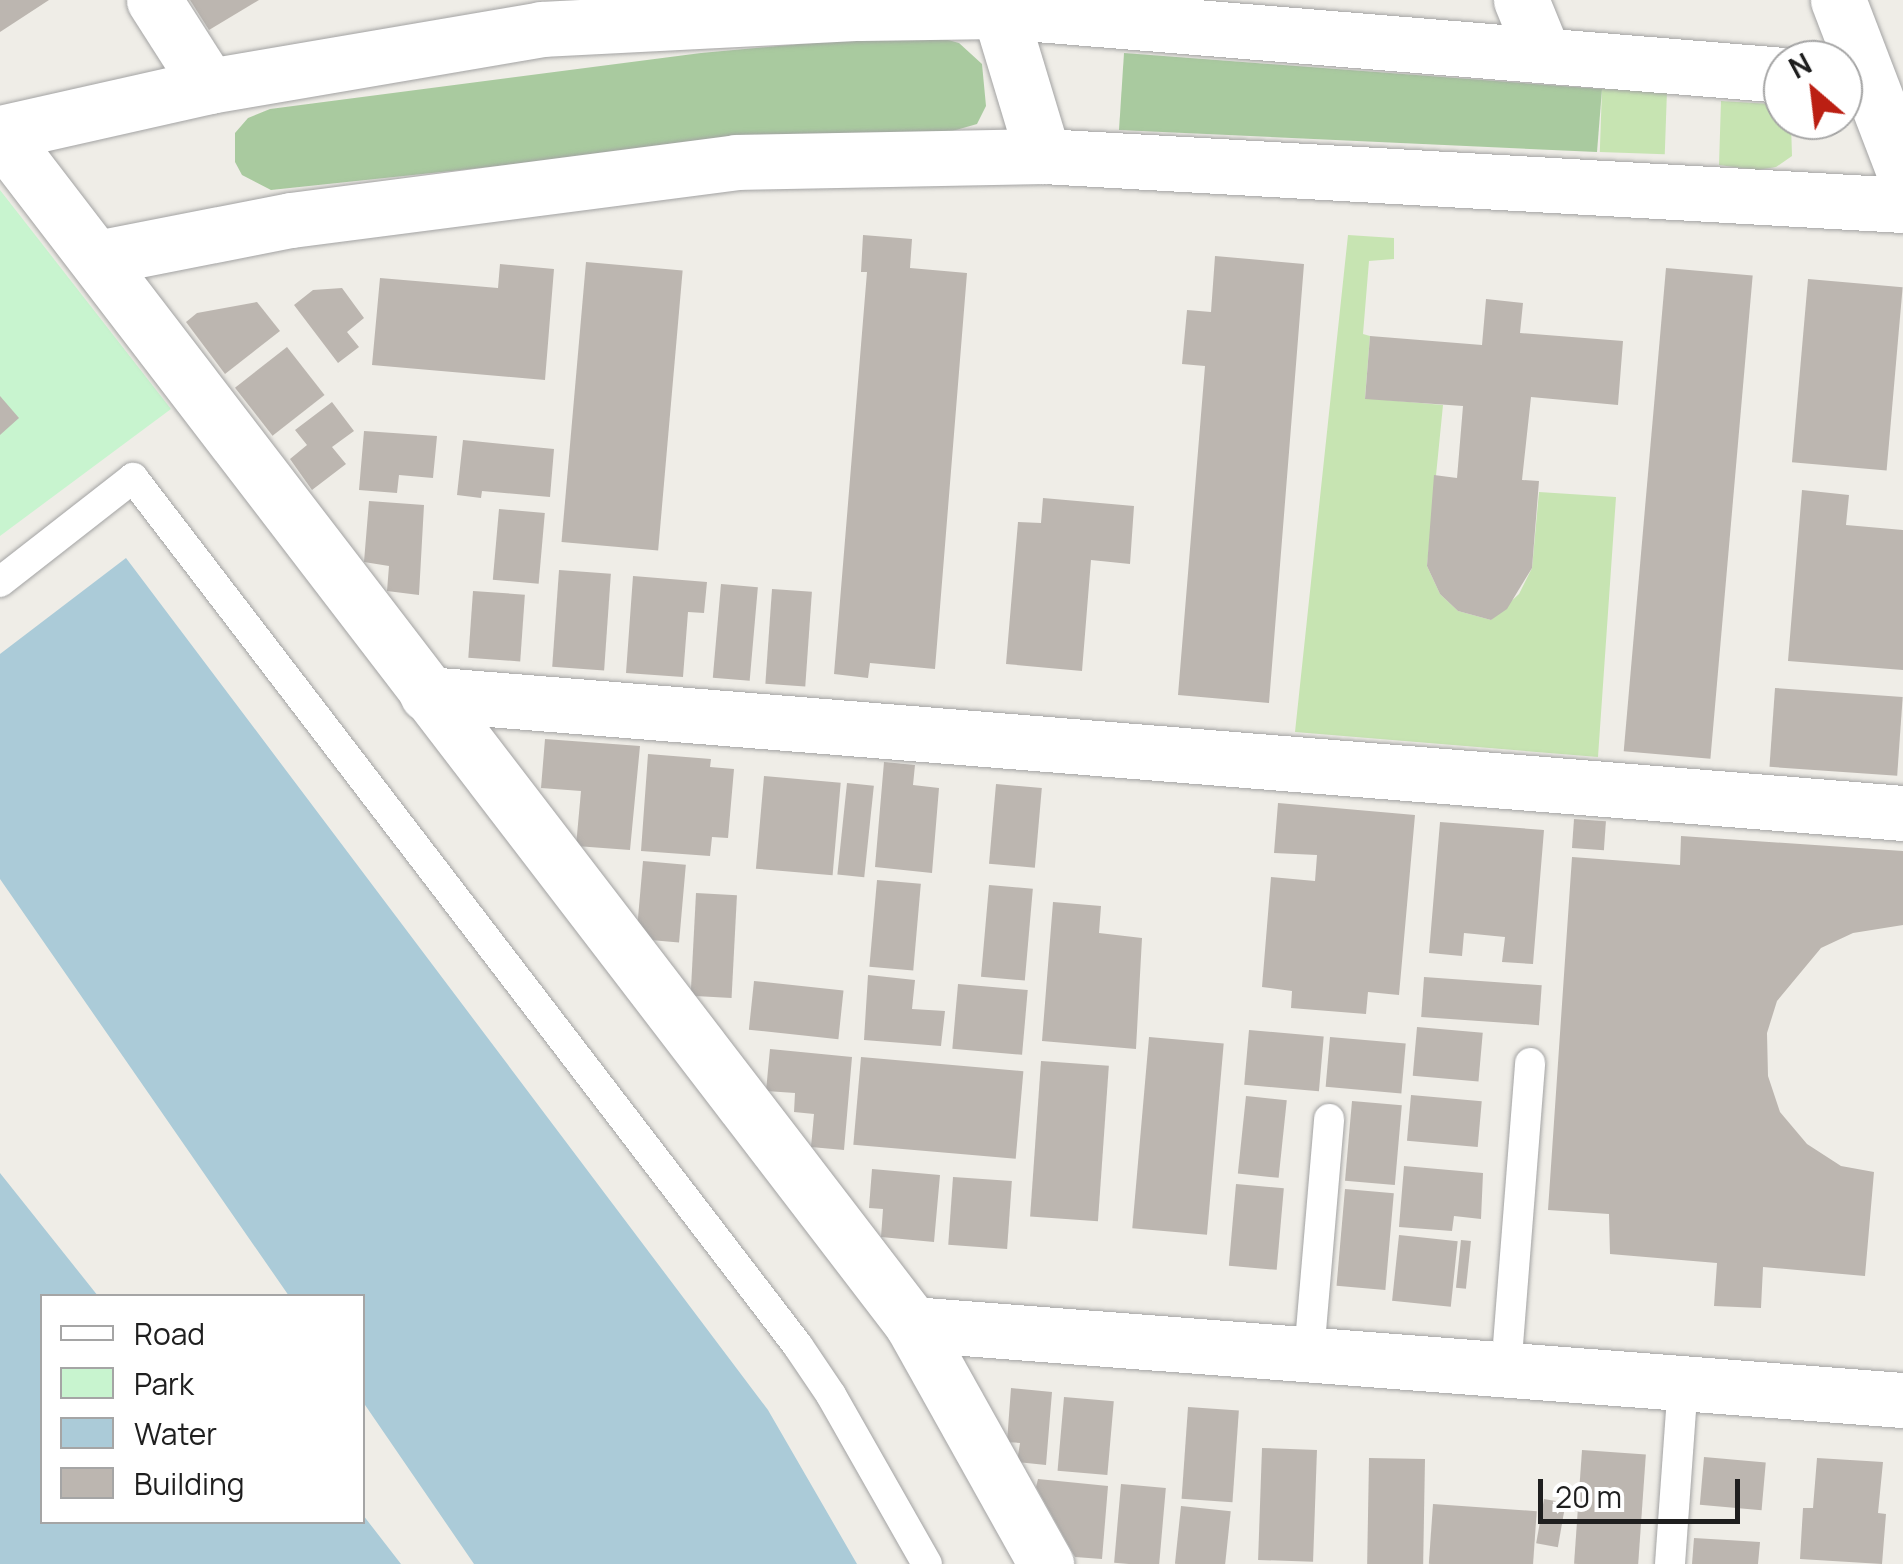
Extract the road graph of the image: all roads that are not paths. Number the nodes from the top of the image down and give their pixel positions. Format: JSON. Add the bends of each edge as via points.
{"nodes":[{"id":1,"x":154,"y":0,"type":"edge"},
{"id":2,"x":1522,"y":0,"type":"edge"},
{"id":3,"x":1838,"y":0,"type":"edge"},
{"id":4,"x":998,"y":5,"type":"edge"},
{"id":5,"x":533,"y":14,"type":"edge"},
{"id":6,"x":1543,"y":54,"type":"junction"},
{"id":7,"x":1763,"y":73,"type":"edge"},
{"id":8,"x":1872,"y":83,"type":"edge"},
{"id":9,"x":208,"y":86,"type":"junction"},
{"id":10,"x":1,"y":134,"type":"edge"},
{"id":11,"x":1042,"y":156,"type":"junction"},
{"id":12,"x":1903,"y":169,"type":"edge"},
{"id":13,"x":1903,"y":206,"type":"edge"},
{"id":14,"x":97,"y":258,"type":"junction"},
{"id":15,"x":0,"y":582,"type":"edge"},
{"id":16,"x":428,"y":694,"type":"junction"},
{"id":17,"x":1903,"y":813,"type":"edge"},
{"id":18,"x":1530,"y":1063,"type":"dead end"},
{"id":19,"x":1329,"y":1118,"type":"dead end"},
{"id":20,"x":912,"y":1324,"type":"junction"},
{"id":21,"x":1309,"y":1354,"type":"junction"},
{"id":22,"x":1506,"y":1370,"type":"junction"},
{"id":23,"x":1684,"y":1383,"type":"junction"},
{"id":24,"x":1903,"y":1400,"type":"edge"},
{"id":25,"x":928,"y":1564,"type":"edge"},
{"id":26,"x":1046,"y":1564,"type":"edge"},
{"id":27,"x":1670,"y":1564,"type":"edge"}],
"edges":[{"from":1,"to":9,"type":"street"},
{"from":2,"to":6,"type":"street"},
{"from":3,"to":8,"type":"street"},
{"from":4,"to":5,"type":"street"},
{"from":4,"to":6,"type":"street"},
{"from":4,"to":11,"type":"street"},
{"from":5,"to":9,"type":"street"},
{"from":6,"to":7,"type":"street"},
{"from":8,"to":12,"type":"street"},
{"from":9,"to":10,"type":"street"},
{"from":10,"to":14,"type":"street"},
{"from":11,"to":13,"type":"street"},
{"from":11,"to":14,"type":"street","via":[[736,162],[291,220]]},
{"from":14,"to":16,"type":"street"},
{"from":15,"to":25,"type":"lane","via":[[133,478],[798,1346]]},
{"from":16,"to":17,"type":"street"},
{"from":16,"to":20,"type":"street"},
{"from":18,"to":22,"type":"lane"},
{"from":19,"to":21,"type":"lane"},
{"from":20,"to":21,"type":"street"},
{"from":20,"to":26,"type":"street"},
{"from":21,"to":22,"type":"street"},
{"from":22,"to":23,"type":"street"},
{"from":23,"to":24,"type":"street"},
{"from":23,"to":27,"type":"lane"}]}
